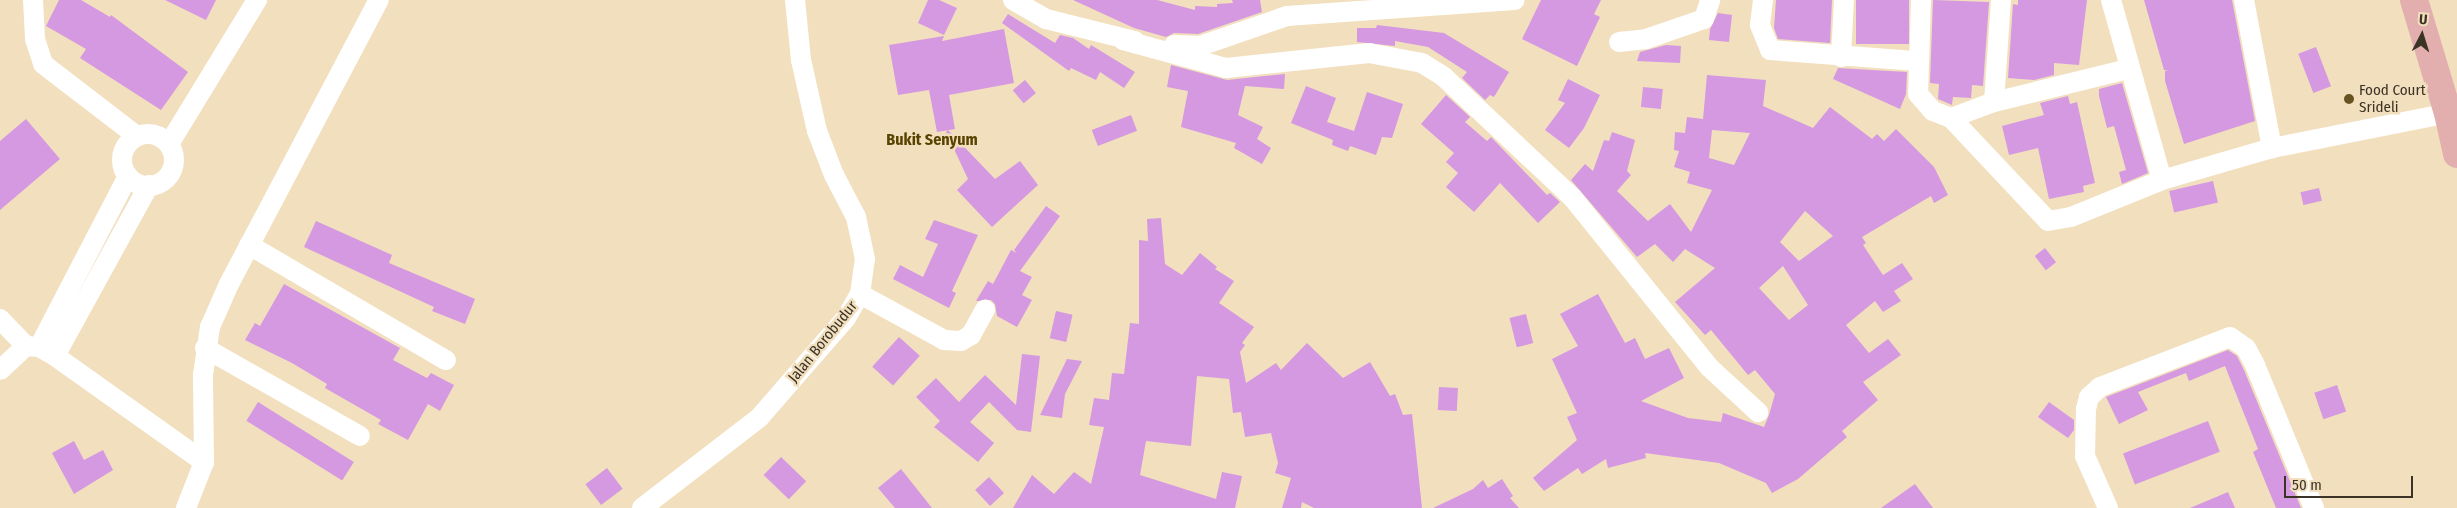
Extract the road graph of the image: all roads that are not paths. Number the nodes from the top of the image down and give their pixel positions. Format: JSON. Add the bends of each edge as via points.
{"nodes":[{"id":1,"x":33,"y":0,"type":"edge"},
{"id":2,"x":257,"y":0,"type":"edge"},
{"id":3,"x":379,"y":0,"type":"edge"},
{"id":4,"x":795,"y":0,"type":"edge"},
{"id":5,"x":1013,"y":0,"type":"edge"},
{"id":6,"x":1514,"y":0,"type":"edge"},
{"id":7,"x":1710,"y":0,"type":"edge"},
{"id":8,"x":1763,"y":0,"type":"edge"},
{"id":9,"x":1844,"y":0,"type":"edge"},
{"id":10,"x":1921,"y":0,"type":"edge"},
{"id":11,"x":2001,"y":0,"type":"edge"},
{"id":12,"x":2111,"y":0,"type":"edge"},
{"id":13,"x":2244,"y":0,"type":"edge"},
{"id":14,"x":2414,"y":0,"type":"edge"},
{"id":15,"x":1123,"y":40,"type":"junction"},
{"id":16,"x":1619,"y":42,"type":"dead end"},
{"id":17,"x":1841,"y":57,"type":"junction"},
{"id":18,"x":1918,"y":61,"type":"junction"},
{"id":19,"x":2446,"y":66,"type":"edge"},
{"id":20,"x":2128,"y":68,"type":"junction"},
{"id":21,"x":1994,"y":102,"type":"junction"},
{"id":22,"x":2448,"y":113,"type":"junction"},
{"id":23,"x":1951,"y":118,"type":"junction"},
{"id":24,"x":137,"y":136,"type":"junction"},
{"id":25,"x":169,"y":144,"type":"junction"},
{"id":26,"x":2272,"y":148,"type":"junction"},
{"id":27,"x":2457,"y":154,"type":"edge"},
{"id":28,"x":128,"y":176,"type":"junction"},
{"id":29,"x":2162,"y":180,"type":"junction"},
{"id":30,"x":149,"y":185,"type":"junction"},
{"id":31,"x":249,"y":245,"type":"junction"},
{"id":32,"x":860,"y":294,"type":"junction"},
{"id":33,"x":985,"y":310,"type":"dead end"},
{"id":34,"x":0,"y":320,"type":"edge"},
{"id":35,"x":205,"y":348,"type":"junction"},
{"id":36,"x":40,"y":350,"type":"junction"},
{"id":37,"x":446,"y":360,"type":"dead end"},
{"id":38,"x":0,"y":370,"type":"edge"},
{"id":39,"x":1758,"y":412,"type":"dead end"},
{"id":40,"x":360,"y":436,"type":"dead end"},
{"id":41,"x":204,"y":462,"type":"junction"},
{"id":42,"x":2315,"y":507,"type":"edge"},
{"id":43,"x":186,"y":508,"type":"edge"},
{"id":44,"x":642,"y":508,"type":"edge"},
{"id":45,"x":2108,"y":508,"type":"edge"}],
"edges":[{"from":1,"to":24,"type":"street","via":[[35,39],[42,64]]},
{"from":2,"to":25,"type":"street"},
{"from":3,"to":31,"type":"street"},
{"from":4,"to":32,"type":"street","name":"Jalan Borobudur","via":[[801,60],[817,131],[834,176],[856,218],[865,259]]},
{"from":5,"to":15,"type":"street","via":[[1046,18]]},
{"from":6,"to":15,"type":"street","via":[[1287,16],[1200,46]]},
{"from":7,"to":16,"type":"street","via":[[1704,19],[1646,39]]},
{"from":8,"to":17,"type":"street","via":[[1760,25],[1770,50]]},
{"from":9,"to":17,"type":"street"},
{"from":10,"to":18,"type":"street"},
{"from":11,"to":21,"type":"street"},
{"from":12,"to":20,"type":"street"},
{"from":13,"to":26,"type":"street"},
{"from":14,"to":19,"type":"main road"},
{"from":15,"to":39,"type":"street","via":[[1226,68],[1370,52],[1422,63],[1444,77],[1572,197],[1709,367]]},
{"from":17,"to":18,"type":"street"},
{"from":18,"to":23,"type":"street","via":[[1918,94],[1933,111]]},
{"from":19,"to":22,"type":"main road"},
{"from":20,"to":21,"type":"street"},
{"from":20,"to":29,"type":"street"},
{"from":21,"to":23,"type":"street"},
{"from":22,"to":26,"type":"street"},
{"from":22,"to":27,"type":"main road"},
{"from":23,"to":29,"type":"street","via":[[2048,221],[2071,217]]},
{"from":24,"to":25,"type":"street","via":[[154,135]]},
{"from":24,"to":28,"type":"street","via":[[130,141],[123,155]]},
{"from":25,"to":30,"type":"street","via":[[173,167],[164,180]]},
{"from":26,"to":29,"type":"street"},
{"from":28,"to":30,"type":"street","via":[[134,182]]},
{"from":28,"to":36,"type":"street"},
{"from":30,"to":36,"type":"street"},
{"from":31,"to":35,"type":"street","via":[[210,327]]},
{"from":31,"to":37,"type":"street"},
{"from":32,"to":33,"type":"street","via":[[944,340],[960,341],[971,334]]},
{"from":32,"to":44,"type":"street","name":"Jalan Borobudur","via":[[846,318],[759,418]]},
{"from":34,"to":36,"type":"street"},
{"from":35,"to":40,"type":"street"},
{"from":35,"to":41,"type":"street"},
{"from":36,"to":38,"type":"street"},
{"from":36,"to":41,"type":"street"},
{"from":41,"to":43,"type":"street"},
{"from":42,"to":45,"type":"street","via":[[2255,365],[2246,348],[2230,337],[2100,387],[2090,397],[2086,408],[2085,456]]}]}
